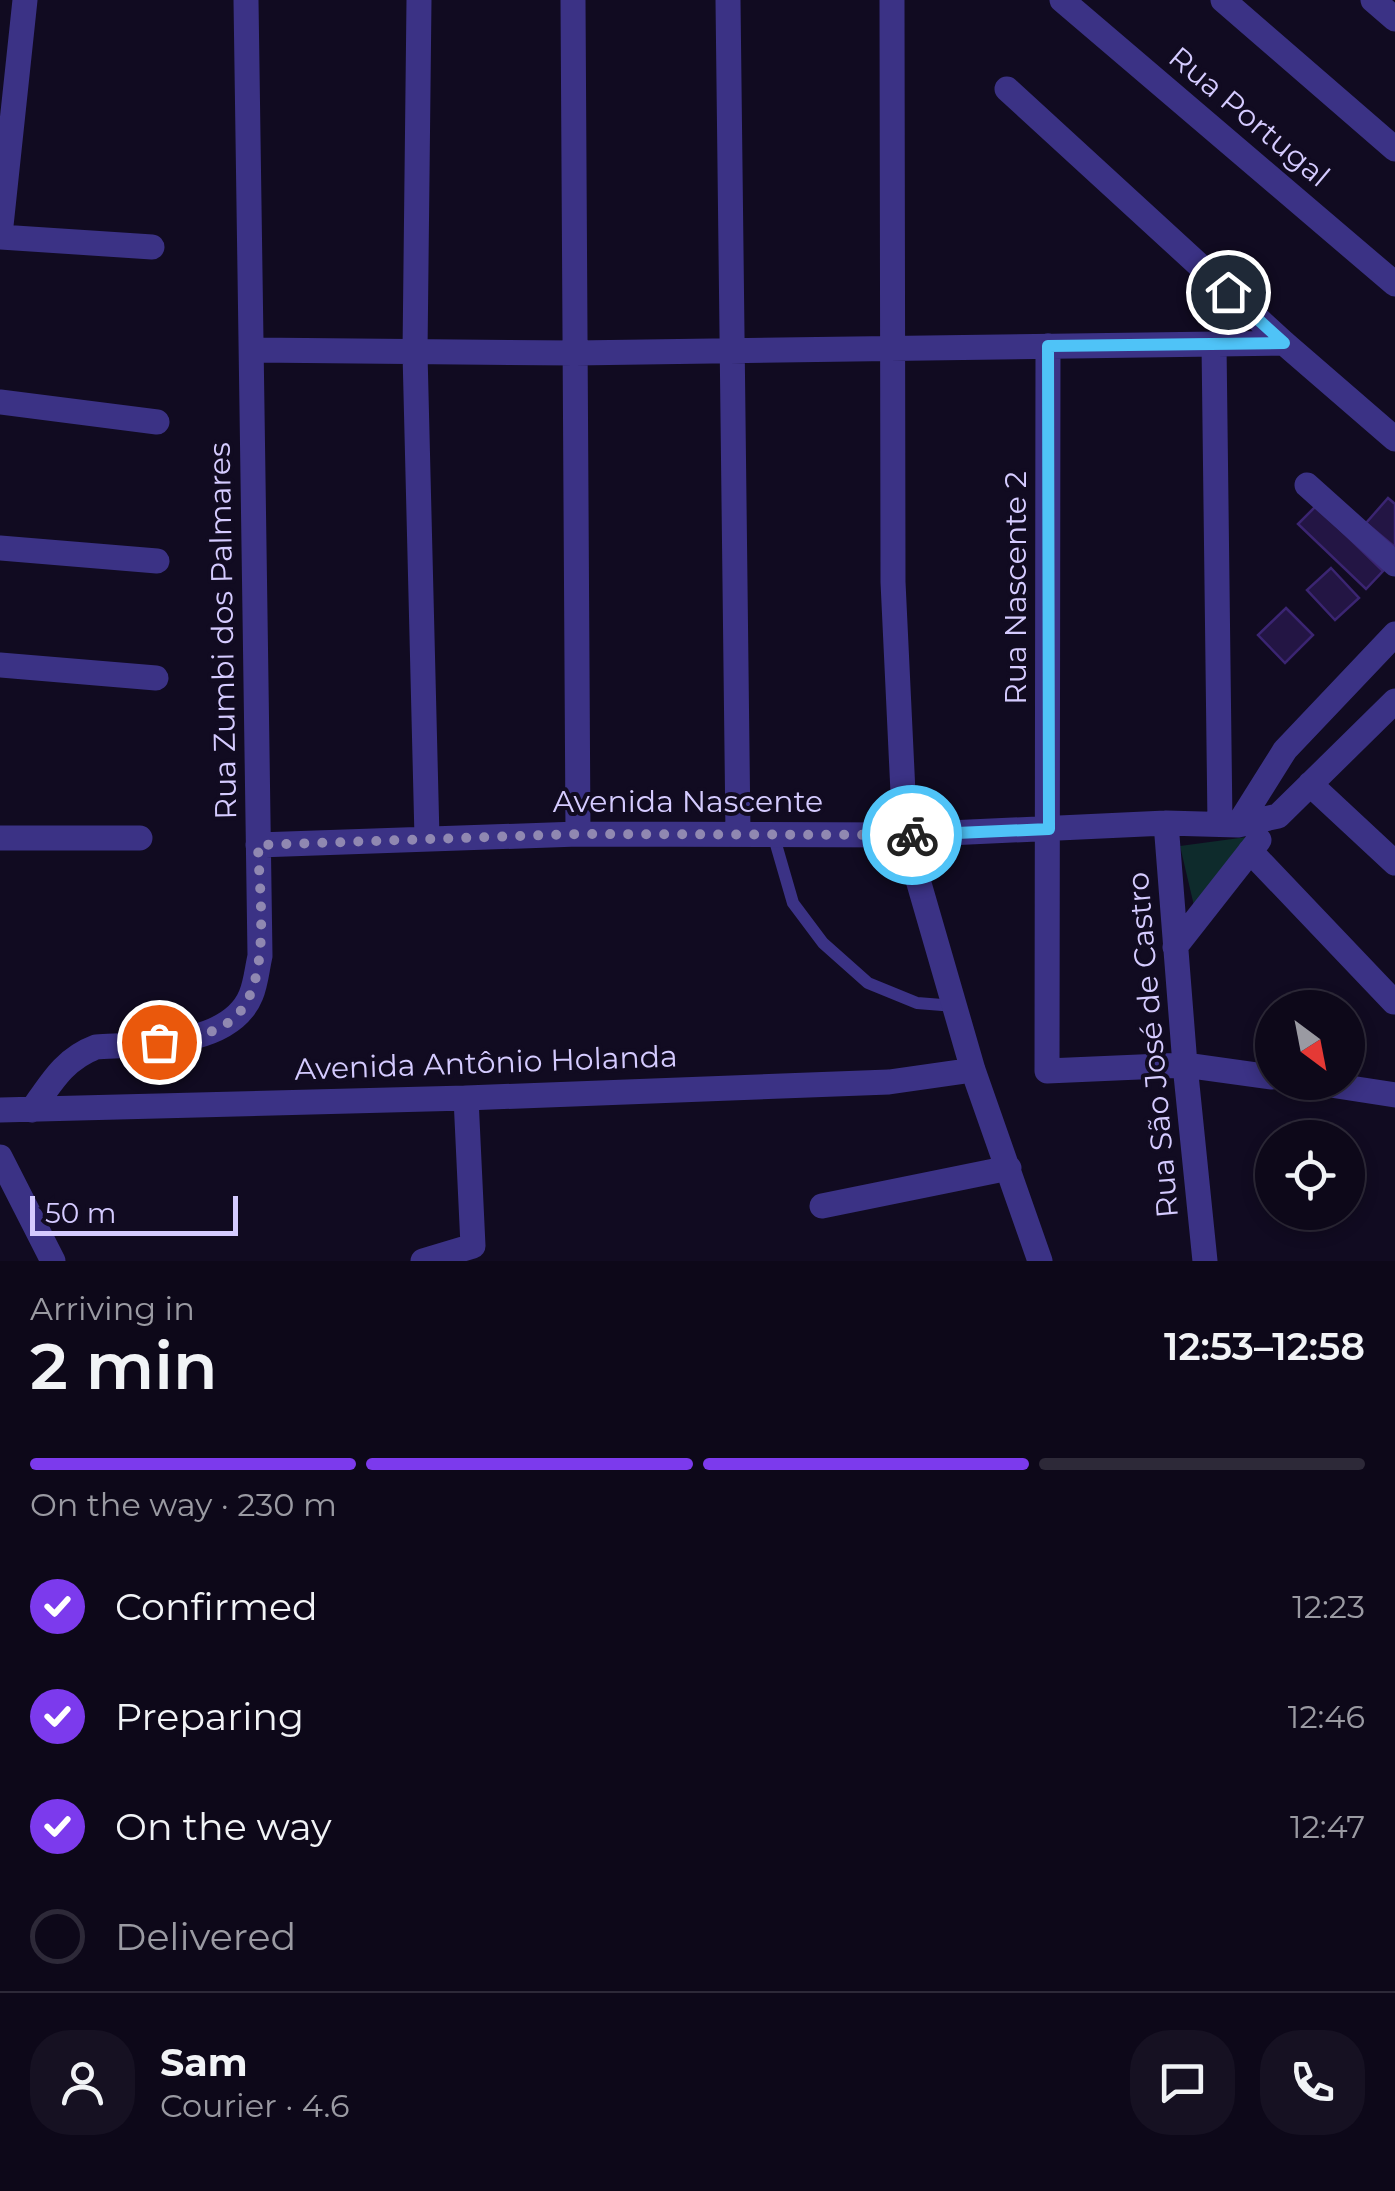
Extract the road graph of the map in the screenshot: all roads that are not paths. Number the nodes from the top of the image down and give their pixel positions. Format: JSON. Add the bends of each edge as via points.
{"nodes":[{"id":1,"x":25,"y":0,"type":"edge"},
{"id":2,"x":246,"y":0,"type":"edge"},
{"id":3,"x":419,"y":0,"type":"edge"},
{"id":4,"x":574,"y":0,"type":"edge"},
{"id":5,"x":728,"y":0,"type":"edge"},
{"id":6,"x":892,"y":0,"type":"edge"},
{"id":7,"x":1062,"y":0,"type":"edge"},
{"id":8,"x":1223,"y":0,"type":"edge"},
{"id":9,"x":1373,"y":0,"type":"edge"},
{"id":10,"x":1395,"y":19,"type":"edge"},
{"id":11,"x":1006,"y":89,"type":"dead end"},
{"id":12,"x":1395,"y":150,"type":"edge"},
{"id":13,"x":3,"y":199,"type":"edge"},
{"id":14,"x":0,"y":236,"type":"edge"},
{"id":15,"x":152,"y":247,"type":"dead end"},
{"id":16,"x":1395,"y":284,"type":"edge"},
{"id":17,"x":1284,"y":343,"type":"junction"},
{"id":18,"x":1214,"y":344,"type":"junction"},
{"id":19,"x":1048,"y":346,"type":"junction"},
{"id":20,"x":894,"y":348,"type":"junction"},
{"id":21,"x":252,"y":350,"type":"junction"},
{"id":22,"x":733,"y":351,"type":"junction"},
{"id":23,"x":415,"y":353,"type":"junction"},
{"id":24,"x":575,"y":354,"type":"junction"},
{"id":25,"x":0,"y":402,"type":"edge"},
{"id":26,"x":157,"y":422,"type":"dead end"},
{"id":27,"x":1395,"y":439,"type":"edge"},
{"id":28,"x":1307,"y":485,"type":"dead end"},
{"id":29,"x":0,"y":548,"type":"edge"},
{"id":30,"x":157,"y":561,"type":"dead end"},
{"id":31,"x":1395,"y":564,"type":"edge"},
{"id":32,"x":1395,"y":634,"type":"edge"},
{"id":33,"x":0,"y":666,"type":"edge"},
{"id":34,"x":156,"y":678,"type":"dead end"},
{"id":35,"x":1394,"y":704,"type":"edge"},
{"id":36,"x":1310,"y":784,"type":"junction"},
{"id":37,"x":1278,"y":816,"type":"junction"},
{"id":38,"x":1166,"y":823,"type":"junction"},
{"id":39,"x":1229,"y":824,"type":"junction"},
{"id":40,"x":1049,"y":829,"type":"junction"},
{"id":41,"x":578,"y":834,"type":"junction"},
{"id":42,"x":738,"y":834,"type":"junction"},
{"id":43,"x":773,"y":834,"type":"junction"},
{"id":44,"x":905,"y":835,"type":"junction"},
{"id":45,"x":0,"y":838,"type":"edge"},
{"id":46,"x":140,"y":838,"type":"dead end"},
{"id":47,"x":427,"y":838,"type":"junction"},
{"id":48,"x":258,"y":845,"type":"junction"},
{"id":49,"x":1250,"y":852,"type":"junction"},
{"id":50,"x":1395,"y":863,"type":"edge"},
{"id":51,"x":1175,"y":948,"type":"junction"},
{"id":52,"x":1394,"y":1002,"type":"edge"},
{"id":53,"x":955,"y":1006,"type":"junction"},
{"id":54,"x":1185,"y":1064,"type":"junction"},
{"id":55,"x":973,"y":1070,"type":"junction"},
{"id":56,"x":1255,"y":1074,"type":"edge"},
{"id":57,"x":1365,"y":1090,"type":"edge"},
{"id":58,"x":1395,"y":1095,"type":"edge"},
{"id":59,"x":466,"y":1098,"type":"junction"},
{"id":60,"x":0,"y":1110,"type":"edge"},
{"id":61,"x":32,"y":1110,"type":"junction"},
{"id":62,"x":0,"y":1157,"type":"edge"},
{"id":63,"x":1010,"y":1168,"type":"junction"},
{"id":64,"x":822,"y":1206,"type":"dead end"},
{"id":65,"x":53,"y":1261,"type":"edge"},
{"id":66,"x":423,"y":1261,"type":"edge"},
{"id":67,"x":1040,"y":1261,"type":"edge"},
{"id":68,"x":1205,"y":1261,"type":"edge"}],
"edges":[{"from":1,"to":13,"type":"street"},
{"from":2,"to":21,"type":"street","name":"Rua Zumbi dos Palmares"},
{"from":3,"to":23,"type":"street"},
{"from":4,"to":24,"type":"street"},
{"from":5,"to":22,"type":"street"},
{"from":6,"to":20,"type":"street"},
{"from":7,"to":16,"type":"street","name":"Rua Portugal"},
{"from":8,"to":12,"type":"street"},
{"from":9,"to":10,"type":"street"},
{"from":11,"to":17,"type":"street"},
{"from":13,"to":14,"type":"street"},
{"from":14,"to":15,"type":"street"},
{"from":17,"to":18,"type":"street"},
{"from":17,"to":27,"type":"street"},
{"from":18,"to":19,"type":"street"},
{"from":18,"to":39,"type":"street"},
{"from":19,"to":20,"type":"street"},
{"from":19,"to":40,"type":"street","name":"Rua Nascente 2"},
{"from":20,"to":22,"type":"street"},
{"from":20,"to":44,"type":"street","via":[[894,582]]},
{"from":21,"to":23,"type":"street"},
{"from":21,"to":48,"type":"street","name":"Rua Zumbi dos Palmares"},
{"from":22,"to":24,"type":"street"},
{"from":22,"to":42,"type":"street"},
{"from":23,"to":24,"type":"street"},
{"from":23,"to":47,"type":"street"},
{"from":24,"to":41,"type":"street"},
{"from":25,"to":26,"type":"street"},
{"from":28,"to":31,"type":"street"},
{"from":29,"to":30,"type":"street"},
{"from":32,"to":39,"type":"street","via":[[1285,750]]},
{"from":33,"to":34,"type":"street"},
{"from":35,"to":36,"type":"street"},
{"from":36,"to":37,"type":"street"},
{"from":36,"to":50,"type":"street"},
{"from":37,"to":39,"type":"street","name":"Avenida Nascente"},
{"from":37,"to":49,"type":"street"},
{"from":38,"to":39,"type":"street","name":"Avenida Nascente"},
{"from":38,"to":40,"type":"street","name":"Avenida Nascente"},
{"from":38,"to":51,"type":"street","name":"Rua São José de Castro"},
{"from":40,"to":44,"type":"street","name":"Avenida Nascente"},
{"from":40,"to":54,"type":"street","name":"Rua Nascente 2","via":[[1046,1071]]},
{"from":41,"to":42,"type":"street","name":"Avenida Nascente"},
{"from":41,"to":47,"type":"street","name":"Avenida Nascente"},
{"from":42,"to":43,"type":"street","name":"Avenida Nascente"},
{"from":43,"to":44,"type":"street","name":"Avenida Nascente"},
{"from":43,"to":53,"type":"lane","via":[[794,904],[823,943],[868,983],[917,1003]]},
{"from":44,"to":53,"type":"street"},
{"from":45,"to":46,"type":"street"},
{"from":47,"to":48,"type":"street","name":"Avenida Nascente"},
{"from":48,"to":61,"type":"street","name":"Rua Zumbi dos Palmares","via":[[260,956],[251,996],[233,1020],[198,1037],[82,1053],[61,1068]]},
{"from":49,"to":51,"type":"street"},
{"from":49,"to":52,"type":"street"},
{"from":51,"to":54,"type":"street","name":"Rua São José de Castro"},
{"from":53,"to":55,"type":"street"},
{"from":54,"to":56,"type":"street"},
{"from":54,"to":68,"type":"street","name":"Rua São José de Castro"},
{"from":55,"to":59,"type":"street","name":"Avenida Antônio Holanda","via":[[889,1082]]},
{"from":55,"to":63,"type":"street"},
{"from":57,"to":58,"type":"street"},
{"from":59,"to":61,"type":"street","name":"Avenida Antônio Holanda"},
{"from":59,"to":66,"type":"street","via":[[474,1246]]},
{"from":60,"to":61,"type":"street","name":"Avenida Antônio Holanda"},
{"from":62,"to":65,"type":"street"},
{"from":63,"to":64,"type":"street"},
{"from":63,"to":67,"type":"street"}]}
